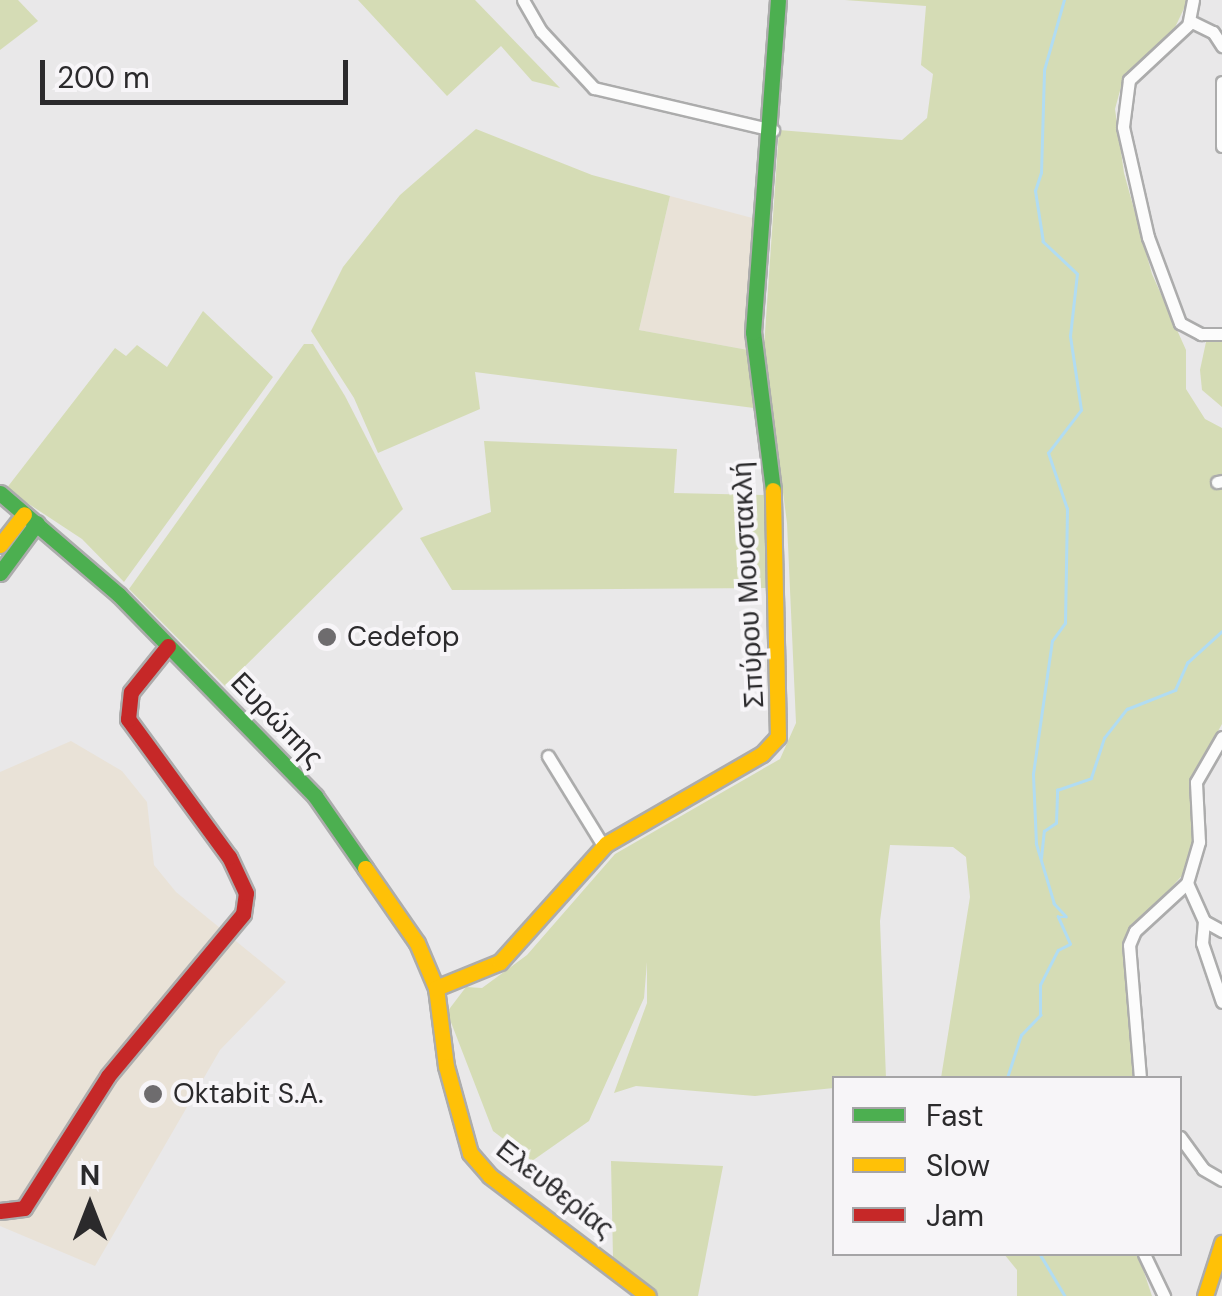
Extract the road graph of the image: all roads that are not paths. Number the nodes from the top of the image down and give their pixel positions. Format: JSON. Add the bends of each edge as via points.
{"nodes":[{"id":1,"x":522,"y":0,"type":"edge"},
{"id":2,"x":778,"y":0,"type":"edge"},
{"id":3,"x":1192,"y":0,"type":"edge"},
{"id":4,"x":1190,"y":21,"type":"junction"},
{"id":5,"x":1222,"y":46,"type":"edge"},
{"id":6,"x":1222,"y":82,"type":"edge"},
{"id":7,"x":773,"y":130,"type":"junction"},
{"id":8,"x":1222,"y":146,"type":"edge"},
{"id":9,"x":1222,"y":334,"type":"edge"},
{"id":10,"x":0,"y":493,"type":"edge"},
{"id":11,"x":30,"y":518,"type":"junction"},
{"id":12,"x":0,"y":545,"type":"edge"},
{"id":13,"x":0,"y":572,"type":"edge"},
{"id":14,"x":168,"y":646,"type":"junction"},
{"id":15,"x":1222,"y":737,"type":"edge"},
{"id":16,"x":548,"y":756,"type":"dead end"},
{"id":17,"x":604,"y":847,"type":"junction"},
{"id":18,"x":1187,"y":884,"type":"junction"},
{"id":19,"x":1204,"y":921,"type":"junction"},
{"id":20,"x":1222,"y":931,"type":"edge"},
{"id":21,"x":436,"y":988,"type":"junction"},
{"id":22,"x":1222,"y":1002,"type":"edge"},
{"id":23,"x":1140,"y":1076,"type":"edge"},
{"id":24,"x":1182,"y":1140,"type":"edge"},
{"id":25,"x":1222,"y":1180,"type":"edge"},
{"id":26,"x":0,"y":1211,"type":"edge"},
{"id":27,"x":1222,"y":1242,"type":"edge"},
{"id":28,"x":1145,"y":1256,"type":"edge"},
{"id":29,"x":648,"y":1296,"type":"edge"},
{"id":30,"x":1164,"y":1296,"type":"edge"},
{"id":31,"x":1192,"y":1296,"type":"edge"},
{"id":32,"x":1205,"y":1296,"type":"edge"}],
"edges":[{"from":1,"to":7,"type":"street","via":[[594,88]]},
{"from":2,"to":7,"type":"street","name":"Σπύρου Μουστακλή"},
{"from":3,"to":4,"type":"street"},
{"from":4,"to":5,"type":"street","via":[[1213,32]]},
{"from":4,"to":9,"type":"street","via":[[1129,80],[1123,127],[1148,237],[1180,324]]},
{"from":6,"to":8,"type":"street"},
{"from":7,"to":17,"type":"street","name":"Σπύρου Μουστακλή","via":[[753,332],[775,504],[778,737],[762,754]]},
{"from":10,"to":11,"type":"street","name":"Ευρώπης"},
{"from":11,"to":12,"type":"street"},
{"from":11,"to":13,"type":"street"},
{"from":11,"to":14,"type":"street","name":"Ευρώπης"},
{"from":14,"to":21,"type":"street","name":"Ευρώπης","via":[[314,796],[417,943]]},
{"from":14,"to":26,"type":"street","via":[[131,692],[128,719],[242,878],[243,914],[108,1076],[24,1208]]},
{"from":15,"to":18,"type":"street","via":[[1196,782],[1199,842]]},
{"from":16,"to":17,"type":"street"},
{"from":17,"to":21,"type":"street","name":"Σπύρου Μουστακλή","via":[[500,962]]},
{"from":18,"to":19,"type":"street"},
{"from":18,"to":23,"type":"street","via":[[1134,931],[1130,945]]},
{"from":19,"to":20,"type":"street"},
{"from":19,"to":22,"type":"street","via":[[1202,943]]},
{"from":21,"to":29,"type":"street","name":"Ελευθερίας","via":[[461,1130],[476,1163]]},
{"from":24,"to":25,"type":"street","via":[[1203,1169]]},
{"from":27,"to":32,"type":"street"},
{"from":28,"to":30,"type":"street"},
{"from":31,"to":32,"type":"street"}]}
